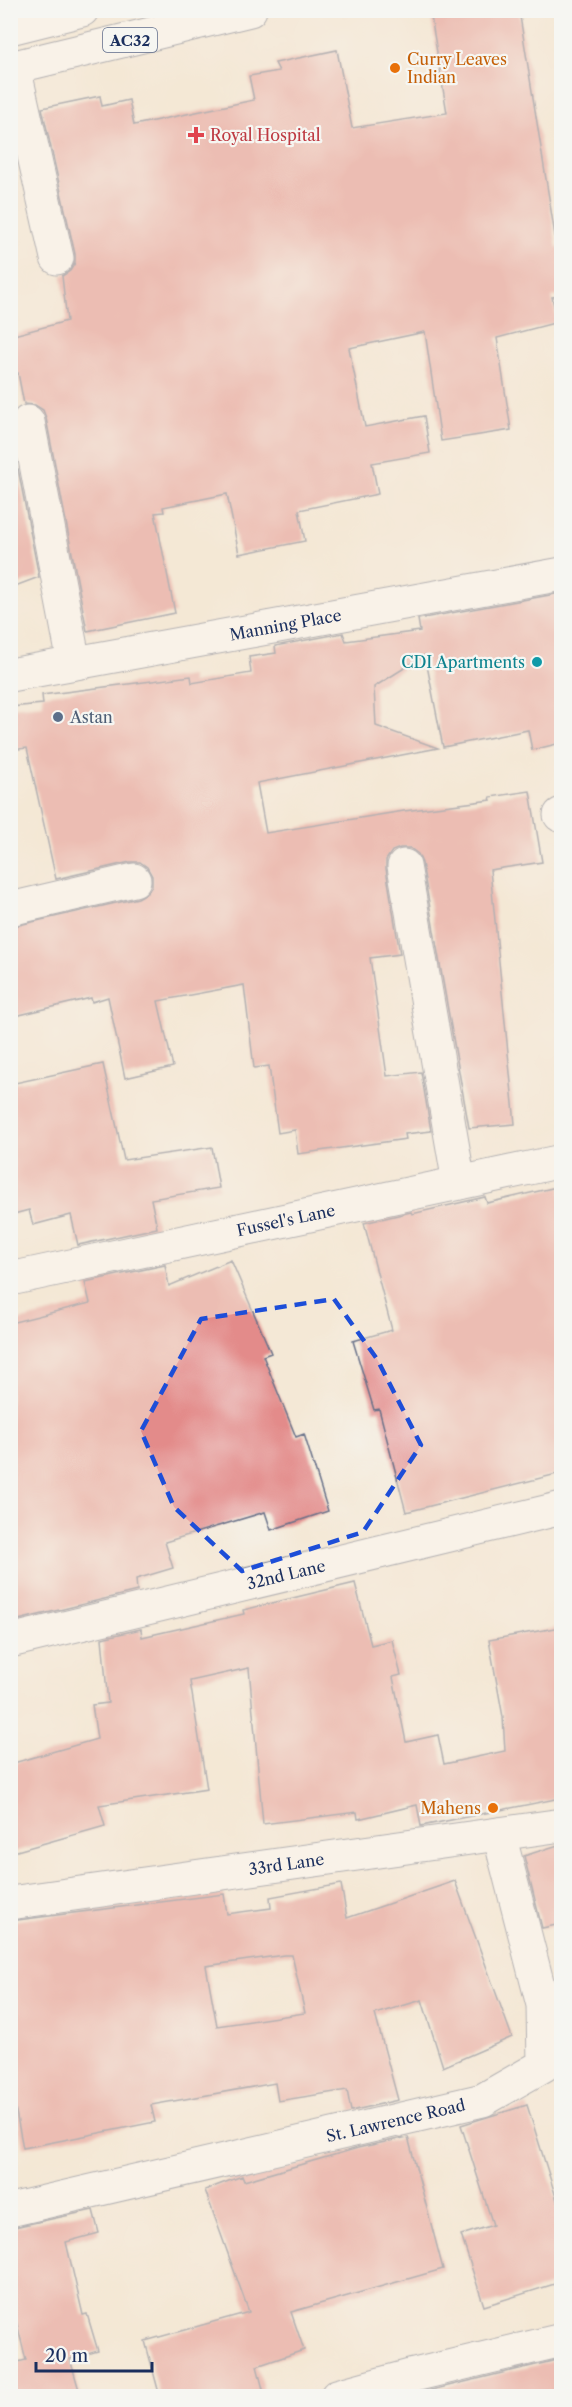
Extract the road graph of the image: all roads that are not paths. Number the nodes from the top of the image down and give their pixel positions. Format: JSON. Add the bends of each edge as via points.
{"nodes":[{"id":1,"x":250,"y":10,"type":"edge"},
{"id":2,"x":75,"y":11,"type":"edge"},
{"id":3,"x":10,"y":28,"type":"edge"},
{"id":4,"x":82,"y":51,"type":"junction"},
{"id":5,"x":12,"y":68,"type":"edge"},
{"id":6,"x":57,"y":258,"type":"dead end"},
{"id":7,"x":28,"y":422,"type":"dead end"},
{"id":8,"x":561,"y":574,"type":"edge"},
{"id":9,"x":74,"y":663,"type":"junction"},
{"id":10,"x":10,"y":675,"type":"edge"},
{"id":11,"x":405,"y":866,"type":"dead end"},
{"id":12,"x":134,"y":880,"type":"dead end"},
{"id":13,"x":10,"y":909,"type":"edge"},
{"id":14,"x":561,"y":1161,"type":"edge"},
{"id":15,"x":459,"y":1183,"type":"junction"},
{"id":16,"x":10,"y":1279,"type":"edge"},
{"id":17,"x":561,"y":1508,"type":"edge"},
{"id":18,"x":10,"y":1641,"type":"edge"},
{"id":19,"x":561,"y":1826,"type":"edge"},
{"id":20,"x":499,"y":1834,"type":"junction"},
{"id":21,"x":10,"y":1902,"type":"edge"},
{"id":22,"x":10,"y":2210,"type":"edge"},
{"id":23,"x":561,"y":2340,"type":"edge"},
{"id":24,"x":338,"y":2397,"type":"edge"}],
"edges":[{"from":1,"to":4,"type":"street","number":"AC32"},
{"from":2,"to":3,"type":"street"},
{"from":2,"to":4,"type":"street"},
{"from":4,"to":5,"type":"street","number":"AC32"},
{"from":5,"to":6,"type":"street"},
{"from":7,"to":9,"type":"street"},
{"from":8,"to":9,"type":"street","name":"Manning Place"},
{"from":9,"to":10,"type":"street","name":"Manning Place"},
{"from":11,"to":15,"type":"street"},
{"from":12,"to":13,"type":"street"},
{"from":14,"to":15,"type":"street","name":"Fussel's Lane"},
{"from":15,"to":16,"type":"street","name":"Fussel's Lane"},
{"from":17,"to":18,"type":"street","name":"32nd Lane"},
{"from":19,"to":20,"type":"street","name":"33rd Lane"},
{"from":20,"to":21,"type":"street","name":"33rd Lane"},
{"from":20,"to":22,"type":"street","name":"St. Lawrence Road","via":[[543,2005],[544,2065],[483,2100]]},
{"from":23,"to":24,"type":"street"}]}
